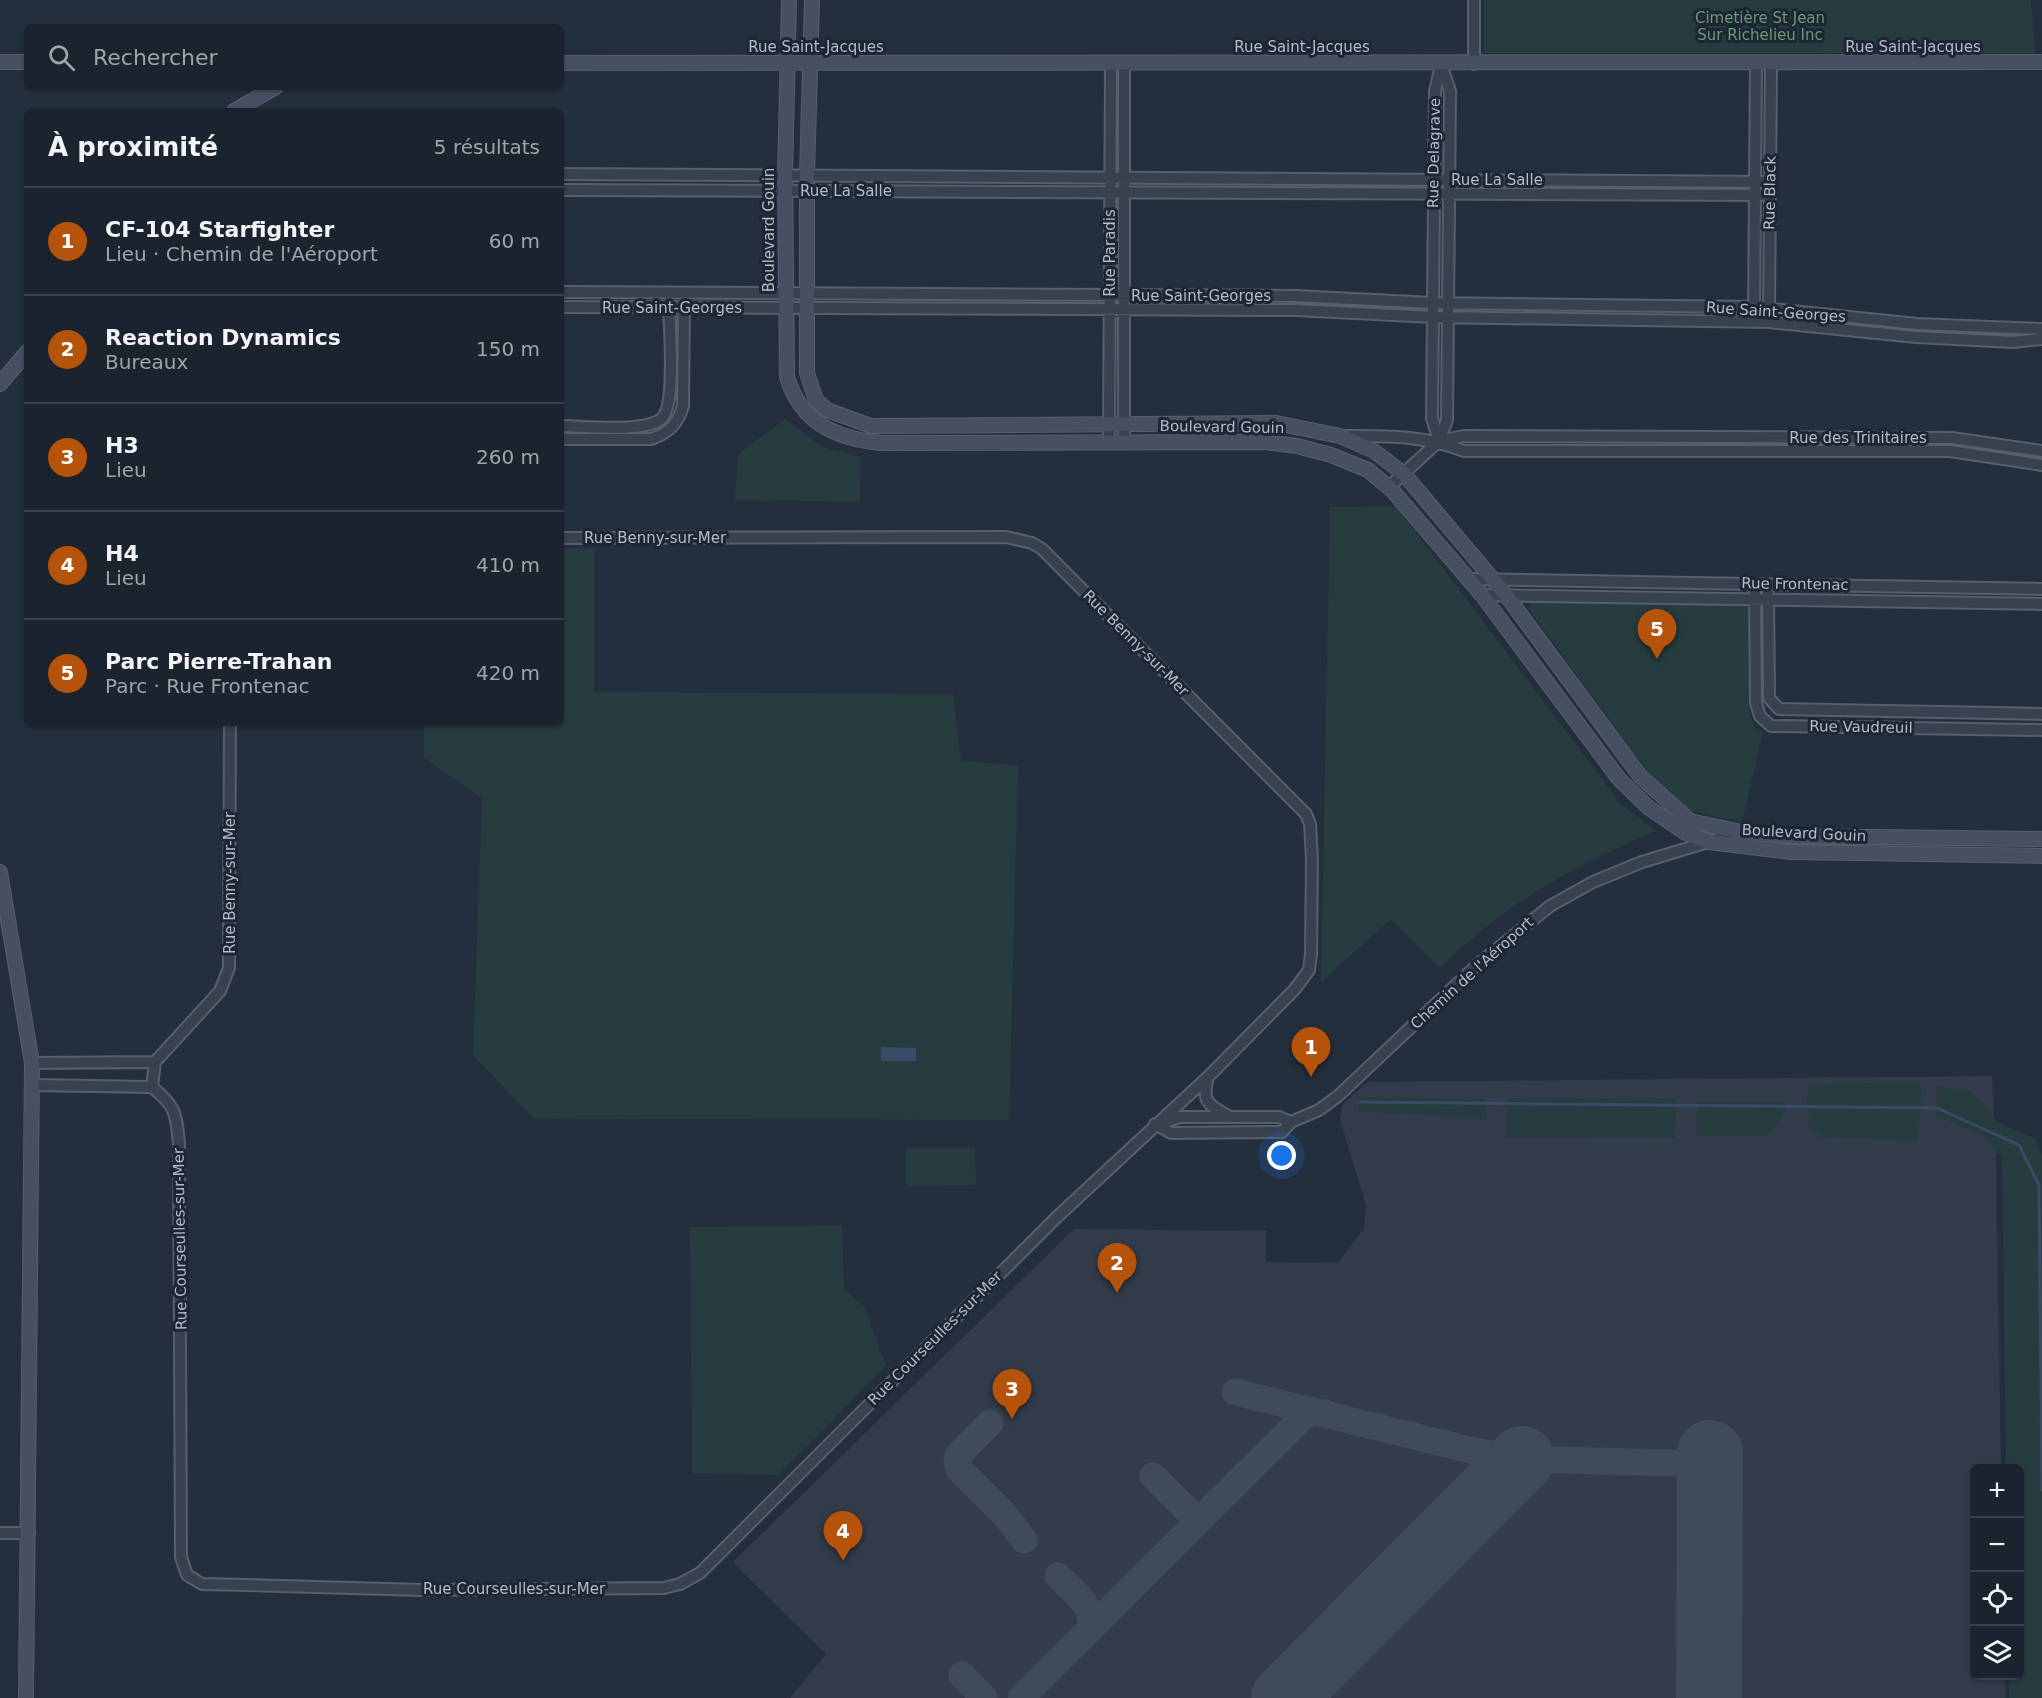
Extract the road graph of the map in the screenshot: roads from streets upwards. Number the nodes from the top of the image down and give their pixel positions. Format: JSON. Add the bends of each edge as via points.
{"nodes":[{"id":1,"x":789,"y":0,"type":"edge"},
{"id":2,"x":812,"y":0,"type":"edge"},
{"id":3,"x":1474,"y":0,"type":"edge"},
{"id":4,"x":0,"y":62,"type":"edge"},
{"id":5,"x":24,"y":62,"type":"edge"},
{"id":6,"x":2042,"y":62,"type":"edge"},
{"id":7,"x":564,"y":63,"type":"edge"},
{"id":8,"x":787,"y":63,"type":"junction"},
{"id":9,"x":810,"y":63,"type":"junction"},
{"id":10,"x":1118,"y":64,"type":"junction"},
{"id":11,"x":1441,"y":64,"type":"junction"},
{"id":12,"x":1473,"y":64,"type":"junction"},
{"id":13,"x":1756,"y":64,"type":"junction"},
{"id":14,"x":1771,"y":64,"type":"junction"},
{"id":15,"x":271,"y":90,"type":"edge"},
{"id":16,"x":239,"y":108,"type":"edge"},
{"id":17,"x":564,"y":174,"type":"edge"},
{"id":18,"x":660,"y":174,"type":"junction"},
{"id":19,"x":807,"y":175,"type":"junction"},
{"id":20,"x":960,"y":175,"type":"junction"},
{"id":21,"x":785,"y":176,"type":"junction"},
{"id":22,"x":1111,"y":177,"type":"junction"},
{"id":23,"x":1124,"y":177,"type":"junction"},
{"id":24,"x":1281,"y":177,"type":"junction"},
{"id":25,"x":1434,"y":179,"type":"junction"},
{"id":26,"x":1449,"y":179,"type":"junction"},
{"id":27,"x":1605,"y":180,"type":"junction"},
{"id":28,"x":1689,"y":181,"type":"junction"},
{"id":29,"x":1755,"y":182,"type":"junction"},
{"id":30,"x":1770,"y":182,"type":"junction"},
{"id":31,"x":564,"y":190,"type":"edge"},
{"id":32,"x":660,"y":191,"type":"junction"},
{"id":33,"x":807,"y":191,"type":"junction"},
{"id":34,"x":960,"y":191,"type":"junction"},
{"id":35,"x":785,"y":192,"type":"junction"},
{"id":36,"x":1124,"y":192,"type":"junction"},
{"id":37,"x":1281,"y":192,"type":"junction"},
{"id":38,"x":1111,"y":193,"type":"junction"},
{"id":39,"x":1449,"y":193,"type":"junction"},
{"id":40,"x":1434,"y":194,"type":"junction"},
{"id":41,"x":1605,"y":195,"type":"junction"},
{"id":42,"x":1690,"y":195,"type":"junction"},
{"id":43,"x":1755,"y":195,"type":"junction"},
{"id":44,"x":1770,"y":195,"type":"junction"},
{"id":45,"x":564,"y":292,"type":"edge"},
{"id":46,"x":669,"y":292,"type":"junction"},
{"id":47,"x":684,"y":293,"type":"junction"},
{"id":48,"x":786,"y":294,"type":"junction"},
{"id":49,"x":807,"y":294,"type":"junction"},
{"id":50,"x":963,"y":295,"type":"junction"},
{"id":51,"x":1110,"y":296,"type":"junction"},
{"id":52,"x":1124,"y":296,"type":"junction"},
{"id":53,"x":1295,"y":296,"type":"junction"},
{"id":54,"x":1433,"y":303,"type":"junction"},
{"id":55,"x":1448,"y":303,"type":"junction"},
{"id":56,"x":1598,"y":305,"type":"junction"},
{"id":57,"x":564,"y":307,"type":"edge"},
{"id":58,"x":1754,"y":307,"type":"junction"},
{"id":59,"x":669,"y":309,"type":"junction"},
{"id":60,"x":684,"y":309,"type":"junction"},
{"id":61,"x":786,"y":309,"type":"junction"},
{"id":62,"x":807,"y":309,"type":"junction"},
{"id":63,"x":964,"y":309,"type":"junction"},
{"id":64,"x":1110,"y":309,"type":"junction"},
{"id":65,"x":1124,"y":309,"type":"junction"},
{"id":66,"x":1769,"y":309,"type":"junction"},
{"id":67,"x":1295,"y":310,"type":"junction"},
{"id":68,"x":1433,"y":318,"type":"junction"},
{"id":69,"x":1448,"y":318,"type":"junction"},
{"id":70,"x":1598,"y":318,"type":"junction"},
{"id":71,"x":1754,"y":321,"type":"junction"},
{"id":72,"x":1769,"y":322,"type":"junction"},
{"id":73,"x":1917,"y":324,"type":"junction"},
{"id":74,"x":2042,"y":329,"type":"edge"},
{"id":75,"x":1916,"y":337,"type":"junction"},
{"id":76,"x":2042,"y":339,"type":"edge"},
{"id":77,"x":24,"y":356,"type":"edge"},
{"id":78,"x":0,"y":384,"type":"edge"},
{"id":79,"x":839,"y":416,"type":"junction"},
{"id":80,"x":662,"y":419,"type":"junction"},
{"id":81,"x":1266,"y":423,"type":"junction"},
{"id":82,"x":1109,"y":424,"type":"junction"},
{"id":83,"x":1124,"y":424,"type":"junction"},
{"id":84,"x":564,"y":426,"type":"edge"},
{"id":85,"x":899,"y":426,"type":"junction"},
{"id":86,"x":672,"y":427,"type":"junction"},
{"id":87,"x":834,"y":432,"type":"junction"},
{"id":88,"x":1340,"y":436,"type":"junction"},
{"id":89,"x":1601,"y":438,"type":"junction"},
{"id":90,"x":1765,"y":438,"type":"junction"},
{"id":91,"x":1952,"y":438,"type":"junction"},
{"id":92,"x":564,"y":439,"type":"edge"},
{"id":93,"x":1439,"y":441,"type":"junction"},
{"id":94,"x":1109,"y":442,"type":"junction"},
{"id":95,"x":1124,"y":442,"type":"junction"},
{"id":96,"x":1265,"y":442,"type":"junction"},
{"id":97,"x":899,"y":443,"type":"junction"},
{"id":98,"x":1950,"y":451,"type":"junction"},
{"id":99,"x":2042,"y":451,"type":"edge"},
{"id":100,"x":1601,"y":452,"type":"junction"},
{"id":101,"x":1764,"y":453,"type":"junction"},
{"id":102,"x":2042,"y":465,"type":"edge"},
{"id":103,"x":1404,"y":474,"type":"junction"},
{"id":104,"x":1389,"y":487,"type":"junction"},
{"id":105,"x":564,"y":538,"type":"edge"},
{"id":106,"x":1469,"y":579,"type":"junction"},
{"id":107,"x":1493,"y":579,"type":"junction"},
{"id":108,"x":1622,"y":581,"type":"junction"},
{"id":109,"x":1755,"y":583,"type":"junction"},
{"id":110,"x":1768,"y":584,"type":"junction"},
{"id":111,"x":1969,"y":587,"type":"junction"},
{"id":112,"x":2042,"y":589,"type":"edge"},
{"id":113,"x":1482,"y":595,"type":"junction"},
{"id":114,"x":1506,"y":595,"type":"junction"},
{"id":115,"x":1621,"y":597,"type":"junction"},
{"id":116,"x":1756,"y":599,"type":"junction"},
{"id":117,"x":1767,"y":599,"type":"junction"},
{"id":118,"x":1969,"y":603,"type":"junction"},
{"id":119,"x":2042,"y":604,"type":"edge"},
{"id":120,"x":1776,"y":706,"type":"junction"},
{"id":121,"x":1962,"y":713,"type":"junction"},
{"id":122,"x":2042,"y":714,"type":"edge"},
{"id":123,"x":1763,"y":719,"type":"junction"},
{"id":124,"x":230,"y":726,"type":"edge"},
{"id":125,"x":1962,"y":729,"type":"junction"},
{"id":126,"x":2042,"y":730,"type":"edge"},
{"id":127,"x":1742,"y":832,"type":"junction"},
{"id":128,"x":1791,"y":836,"type":"junction"},
{"id":129,"x":1902,"y":838,"type":"junction"},
{"id":130,"x":1945,"y":838,"type":"junction"},
{"id":131,"x":2042,"y":839,"type":"edge"},
{"id":132,"x":1709,"y":842,"type":"junction"},
{"id":133,"x":1791,"y":852,"type":"junction"},
{"id":134,"x":1900,"y":854,"type":"junction"},
{"id":135,"x":1944,"y":854,"type":"junction"},
{"id":136,"x":2042,"y":856,"type":"edge"},
{"id":137,"x":0,"y":872,"type":"edge"},
{"id":138,"x":155,"y":1062,"type":"junction"},
{"id":139,"x":32,"y":1063,"type":"junction"},
{"id":140,"x":1208,"y":1077,"type":"junction"},
{"id":141,"x":32,"y":1085,"type":"junction"},
{"id":142,"x":152,"y":1087,"type":"junction"},
{"id":143,"x":1230,"y":1117,"type":"junction"},
{"id":144,"x":1242,"y":1118,"type":"junction"},
{"id":145,"x":1291,"y":1122,"type":"junction"},
{"id":146,"x":1155,"y":1125,"type":"junction"},
{"id":147,"x":1242,"y":1132,"type":"junction"},
{"id":148,"x":0,"y":1533,"type":"edge"},
{"id":149,"x":28,"y":1533,"type":"junction"},
{"id":150,"x":26,"y":1698,"type":"edge"}],
"edges":[{"from":1,"to":8,"type":"street","name":"Boulevard Gouin"},
{"from":2,"to":9,"type":"street","name":"Boulevard Gouin"},
{"from":3,"to":12,"type":"street"},
{"from":4,"to":5,"type":"street"},
{"from":6,"to":14,"type":"street","name":"Rue Saint-Jacques"},
{"from":7,"to":8,"type":"street","name":"Rue Saint-Jacques"},
{"from":8,"to":9,"type":"street","name":"Rue Saint-Jacques"},
{"from":8,"to":21,"type":"street","name":"Boulevard Gouin"},
{"from":9,"to":10,"type":"street","name":"Rue Saint-Jacques"},
{"from":9,"to":19,"type":"street","name":"Boulevard Gouin"},
{"from":10,"to":11,"type":"street","name":"Rue Saint-Jacques"},
{"from":10,"to":22,"type":"street","name":"Rue Paradis"},
{"from":10,"to":23,"type":"street","name":"Rue Paradis"},
{"from":11,"to":12,"type":"street","name":"Rue Saint-Jacques"},
{"from":11,"to":25,"type":"street","name":"Rue Delagrave","via":[[1435,91]]},
{"from":11,"to":26,"type":"street","name":"Rue Delagrave","via":[[1450,91]]},
{"from":12,"to":13,"type":"street","name":"Rue Saint-Jacques"},
{"from":13,"to":14,"type":"street","name":"Rue Saint-Jacques"},
{"from":13,"to":29,"type":"street","name":"Rue Black"},
{"from":14,"to":30,"type":"street","name":"Rue Black"},
{"from":15,"to":16,"type":"street"},
{"from":17,"to":18,"type":"street","name":"Rue La Salle"},
{"from":18,"to":21,"type":"street","name":"Rue La Salle"},
{"from":18,"to":32,"type":"street"},
{"from":19,"to":20,"type":"street","name":"Rue La Salle"},
{"from":19,"to":21,"type":"street","name":"Rue La Salle"},
{"from":19,"to":33,"type":"street","name":"Boulevard Gouin"},
{"from":20,"to":22,"type":"street","name":"Rue La Salle"},
{"from":20,"to":34,"type":"street"},
{"from":21,"to":35,"type":"street","name":"Boulevard Gouin"},
{"from":22,"to":23,"type":"street","name":"Rue La Salle"},
{"from":22,"to":38,"type":"street","name":"Rue Paradis"},
{"from":23,"to":24,"type":"street","name":"Rue La Salle"},
{"from":23,"to":36,"type":"street","name":"Rue Paradis"},
{"from":24,"to":25,"type":"street","name":"Rue La Salle"},
{"from":24,"to":37,"type":"street"},
{"from":25,"to":26,"type":"street","name":"Rue La Salle"},
{"from":25,"to":40,"type":"street","name":"Rue Delagrave"},
{"from":26,"to":27,"type":"street","name":"Rue La Salle"},
{"from":26,"to":39,"type":"street","name":"Rue Delagrave"},
{"from":27,"to":28,"type":"street","name":"Rue La Salle"},
{"from":27,"to":41,"type":"street"},
{"from":28,"to":29,"type":"street","name":"Rue La Salle"},
{"from":28,"to":42,"type":"street"},
{"from":29,"to":30,"type":"street","name":"Rue La Salle"},
{"from":29,"to":43,"type":"street","name":"Rue Black"},
{"from":30,"to":44,"type":"street","name":"Rue Black"},
{"from":31,"to":32,"type":"street","name":"Rue La Salle"},
{"from":32,"to":35,"type":"street","name":"Rue La Salle"},
{"from":33,"to":34,"type":"street","name":"Rue La Salle"},
{"from":33,"to":35,"type":"street","name":"Rue La Salle"},
{"from":33,"to":49,"type":"street","name":"Boulevard Gouin"},
{"from":34,"to":38,"type":"street","name":"Rue La Salle"},
{"from":35,"to":48,"type":"street","name":"Boulevard Gouin"},
{"from":36,"to":37,"type":"street","name":"Rue La Salle"},
{"from":36,"to":38,"type":"street","name":"Rue La Salle"},
{"from":36,"to":52,"type":"street","name":"Rue Paradis"},
{"from":37,"to":40,"type":"street","name":"Rue La Salle"},
{"from":38,"to":51,"type":"street","name":"Rue Paradis"},
{"from":39,"to":40,"type":"street","name":"Rue La Salle"},
{"from":39,"to":41,"type":"street","name":"Rue La Salle"},
{"from":39,"to":55,"type":"street","name":"Rue Delagrave"},
{"from":40,"to":54,"type":"street","name":"Rue Delagrave"},
{"from":41,"to":42,"type":"street","name":"Rue La Salle"},
{"from":42,"to":43,"type":"street","name":"Rue La Salle"},
{"from":43,"to":44,"type":"street","name":"Rue La Salle"},
{"from":43,"to":58,"type":"street","name":"Rue Black"},
{"from":44,"to":66,"type":"street","name":"Rue Black"},
{"from":45,"to":46,"type":"street","name":"Rue Saint-Georges"},
{"from":46,"to":47,"type":"street","name":"Rue Saint-Georges"},
{"from":46,"to":59,"type":"street"},
{"from":47,"to":48,"type":"street","name":"Rue Saint-Georges"},
{"from":47,"to":60,"type":"street"},
{"from":48,"to":49,"type":"street","name":"Rue Saint-Georges"},
{"from":48,"to":61,"type":"street","name":"Boulevard Gouin"},
{"from":49,"to":50,"type":"street","name":"Rue Saint-Georges"},
{"from":49,"to":62,"type":"street","name":"Boulevard Gouin"},
{"from":50,"to":51,"type":"street","name":"Rue Saint-Georges"},
{"from":50,"to":63,"type":"street"},
{"from":51,"to":52,"type":"street","name":"Rue Saint-Georges"},
{"from":51,"to":64,"type":"street","name":"Rue Paradis"},
{"from":52,"to":53,"type":"street","name":"Rue Saint-Georges"},
{"from":52,"to":65,"type":"street","name":"Rue Paradis"},
{"from":53,"to":54,"type":"street","name":"Rue Saint-Georges"},
{"from":53,"to":67,"type":"street"},
{"from":54,"to":55,"type":"street","name":"Rue Saint-Georges"},
{"from":54,"to":68,"type":"street","name":"Rue Delagrave"},
{"from":55,"to":56,"type":"street","name":"Rue Saint-Georges"},
{"from":55,"to":69,"type":"street","name":"Rue Delagrave"},
{"from":56,"to":58,"type":"street","name":"Rue Saint-Georges"},
{"from":56,"to":70,"type":"street"},
{"from":57,"to":59,"type":"street","name":"Rue Saint-Georges"},
{"from":58,"to":66,"type":"street","name":"Rue Saint-Georges"},
{"from":58,"to":71,"type":"street","name":"Rue Black"},
{"from":59,"to":60,"type":"street","name":"Rue Saint-Georges"},
{"from":59,"to":80,"type":"street","via":[[670,382],[668,409]]},
{"from":60,"to":61,"type":"street","name":"Rue Saint-Georges"},
{"from":60,"to":86,"type":"street","via":[[683,406]]},
{"from":61,"to":62,"type":"street","name":"Rue Saint-Georges"},
{"from":61,"to":87,"type":"street","name":"Boulevard Gouin","via":[[787,376],[793,396],[813,420]]},
{"from":62,"to":63,"type":"street","name":"Rue Saint-Georges"},
{"from":62,"to":79,"type":"street","name":"Boulevard Gouin","via":[[807,373],[816,400]]},
{"from":63,"to":64,"type":"street","name":"Rue Saint-Georges"},
{"from":64,"to":65,"type":"street","name":"Rue Saint-Georges"},
{"from":64,"to":82,"type":"street","name":"Rue Paradis"},
{"from":65,"to":67,"type":"street","name":"Rue Saint-Georges"},
{"from":65,"to":83,"type":"street","name":"Rue Paradis"},
{"from":66,"to":72,"type":"street","name":"Rue Black"},
{"from":66,"to":73,"type":"street","name":"Rue Saint-Georges"},
{"from":67,"to":68,"type":"street","name":"Rue Saint-Georges"},
{"from":68,"to":69,"type":"street","name":"Rue Saint-Georges"},
{"from":68,"to":93,"type":"street","name":"Rue Delagrave","via":[[1432,418]]},
{"from":69,"to":70,"type":"street","name":"Rue Saint-Georges"},
{"from":69,"to":93,"type":"street","name":"Rue Delagrave","via":[[1447,420]]},
{"from":70,"to":71,"type":"street","name":"Rue Saint-Georges"},
{"from":71,"to":72,"type":"street","name":"Rue Saint-Georges"},
{"from":72,"to":75,"type":"street","name":"Rue Saint-Georges"},
{"from":73,"to":74,"type":"street","name":"Rue Saint-Georges"},
{"from":73,"to":75,"type":"street"},
{"from":75,"to":76,"type":"street","name":"Rue Saint-Georges","via":[[2013,342]]},
{"from":77,"to":78,"type":"street"},
{"from":79,"to":85,"type":"street","name":"Boulevard Gouin","via":[[871,426]]},
{"from":79,"to":87,"type":"street"},
{"from":80,"to":84,"type":"street","via":[[644,426]]},
{"from":80,"to":86,"type":"street"},
{"from":81,"to":83,"type":"street","name":"Boulevard Gouin"},
{"from":81,"to":88,"type":"street","name":"Boulevard Gouin"},
{"from":81,"to":96,"type":"street"},
{"from":82,"to":83,"type":"street","name":"Boulevard Gouin"},
{"from":82,"to":85,"type":"street","name":"Boulevard Gouin"},
{"from":82,"to":94,"type":"street","name":"Rue Paradis"},
{"from":83,"to":95,"type":"street","name":"Rue Paradis"},
{"from":85,"to":97,"type":"street"},
{"from":86,"to":92,"type":"street","via":[[665,435],[651,439]]},
{"from":87,"to":97,"type":"street","name":"Boulevard Gouin","via":[[863,441]]},
{"from":88,"to":93,"type":"street","name":"Rue des Trinitaires","via":[[1413,436]]},
{"from":88,"to":103,"type":"street","name":"Boulevard Gouin","via":[[1374,452]]},
{"from":89,"to":90,"type":"street","name":"Rue des Trinitaires"},
{"from":89,"to":93,"type":"street","name":"Rue des Trinitaires","via":[[1464,436]]},
{"from":89,"to":100,"type":"street"},
{"from":90,"to":91,"type":"street","name":"Rue des Trinitaires"},
{"from":90,"to":101,"type":"street"},
{"from":91,"to":98,"type":"street"},
{"from":91,"to":99,"type":"street","name":"Rue des Trinitaires"},
{"from":93,"to":100,"type":"street","name":"Rue des Trinitaires","via":[[1464,451]]},
{"from":93,"to":103,"type":"street"},
{"from":94,"to":95,"type":"street","name":"Boulevard Gouin"},
{"from":94,"to":97,"type":"street","name":"Boulevard Gouin"},
{"from":95,"to":96,"type":"street","name":"Boulevard Gouin"},
{"from":96,"to":104,"type":"street","name":"Boulevard Gouin","via":[[1331,455],[1368,470]]},
{"from":98,"to":101,"type":"street","name":"Rue des Trinitaires"},
{"from":98,"to":102,"type":"street","name":"Rue des Trinitaires"},
{"from":100,"to":101,"type":"street","name":"Rue des Trinitaires"},
{"from":103,"to":104,"type":"street"},
{"from":103,"to":107,"type":"street","name":"Boulevard Gouin"},
{"from":104,"to":106,"type":"street","name":"Boulevard Gouin"},
{"from":105,"to":140,"type":"street","name":"Rue Benny-sur-Mer","via":[[1006,537],[1042,549],[1283,788],[1310,824],[1309,970]]},
{"from":106,"to":107,"type":"street","name":"Rue Frontenac"},
{"from":106,"to":113,"type":"street","name":"Boulevard Gouin"},
{"from":107,"to":108,"type":"street","name":"Rue Frontenac"},
{"from":107,"to":114,"type":"street","name":"Boulevard Gouin"},
{"from":108,"to":109,"type":"street","name":"Rue Frontenac"},
{"from":108,"to":115,"type":"street"},
{"from":109,"to":110,"type":"street","name":"Rue Frontenac"},
{"from":109,"to":116,"type":"street"},
{"from":110,"to":111,"type":"street","name":"Rue Frontenac"},
{"from":110,"to":117,"type":"street"},
{"from":111,"to":112,"type":"street","name":"Rue Frontenac"},
{"from":111,"to":118,"type":"street"},
{"from":113,"to":114,"type":"street","name":"Rue Frontenac"},
{"from":113,"to":132,"type":"street","name":"Boulevard Gouin","via":[[1619,779],[1649,808],[1684,832]]},
{"from":114,"to":115,"type":"street","name":"Rue Frontenac"},
{"from":114,"to":127,"type":"street","name":"Boulevard Gouin","via":[[1640,776],[1690,820]]},
{"from":115,"to":116,"type":"street","name":"Rue Frontenac"},
{"from":116,"to":117,"type":"street","name":"Rue Frontenac"},
{"from":116,"to":123,"type":"street","via":[[1756,703]]},
{"from":117,"to":118,"type":"street","name":"Rue Frontenac"},
{"from":117,"to":120,"type":"street","via":[[1769,699]]},
{"from":118,"to":119,"type":"street","name":"Rue Frontenac"},
{"from":120,"to":121,"type":"street","name":"Rue Vaudreuil","via":[[1786,711]]},
{"from":120,"to":123,"type":"street"},
{"from":121,"to":122,"type":"street","name":"Rue Vaudreuil"},
{"from":121,"to":125,"type":"street"},
{"from":123,"to":125,"type":"street","name":"Rue Vaudreuil","via":[[1772,726]]},
{"from":124,"to":138,"type":"street","name":"Rue Benny-sur-Mer","via":[[229,968],[220,991]]},
{"from":125,"to":126,"type":"street","name":"Rue Vaudreuil"},
{"from":127,"to":128,"type":"street","name":"Boulevard Gouin"},
{"from":127,"to":132,"type":"street","name":"Chemin de l'Aéroport"},
{"from":128,"to":129,"type":"street","name":"Boulevard Gouin"},
{"from":128,"to":133,"type":"street"},
{"from":129,"to":130,"type":"street","name":"Boulevard Gouin"},
{"from":129,"to":134,"type":"street"},
{"from":130,"to":131,"type":"street","name":"Boulevard Gouin"},
{"from":130,"to":135,"type":"street"},
{"from":132,"to":133,"type":"street","name":"Boulevard Gouin"},
{"from":132,"to":145,"type":"street","name":"Chemin de l'Aéroport","via":[[1642,862],[1593,882],[1550,906],[1476,965],[1338,1096],[1319,1110]]},
{"from":133,"to":134,"type":"street","name":"Boulevard Gouin"},
{"from":134,"to":135,"type":"street","name":"Boulevard Gouin"},
{"from":135,"to":136,"type":"street","name":"Boulevard Gouin"},
{"from":137,"to":139,"type":"street"},
{"from":138,"to":139,"type":"street"},
{"from":138,"to":142,"type":"street"},
{"from":139,"to":141,"type":"street"},
{"from":140,"to":143,"type":"street","via":[[1206,1099],[1211,1107]]},
{"from":140,"to":146,"type":"street","name":"Rue Benny-sur-Mer"},
{"from":141,"to":142,"type":"street"},
{"from":141,"to":149,"type":"street"},
{"from":142,"to":146,"type":"street","name":"Rue Courseulles-sur-Mer","via":[[169,1100],[176,1114],[181,1279],[181,1557],[187,1575],[202,1584],[421,1590],[663,1588],[680,1584],[700,1573],[1049,1225]]},
{"from":143,"to":144,"type":"street"},
{"from":143,"to":146,"type":"street","via":[[1180,1118]]},
{"from":144,"to":145,"type":"street","via":[[1279,1117]]},
{"from":144,"to":147,"type":"street"},
{"from":145,"to":147,"type":"street","name":"Chemin de l'Aéroport","via":[[1282,1132]]},
{"from":146,"to":147,"type":"street","name":"Chemin de l'Aéroport","via":[[1171,1133]]},
{"from":148,"to":149,"type":"street"},
{"from":149,"to":150,"type":"street"}]}
